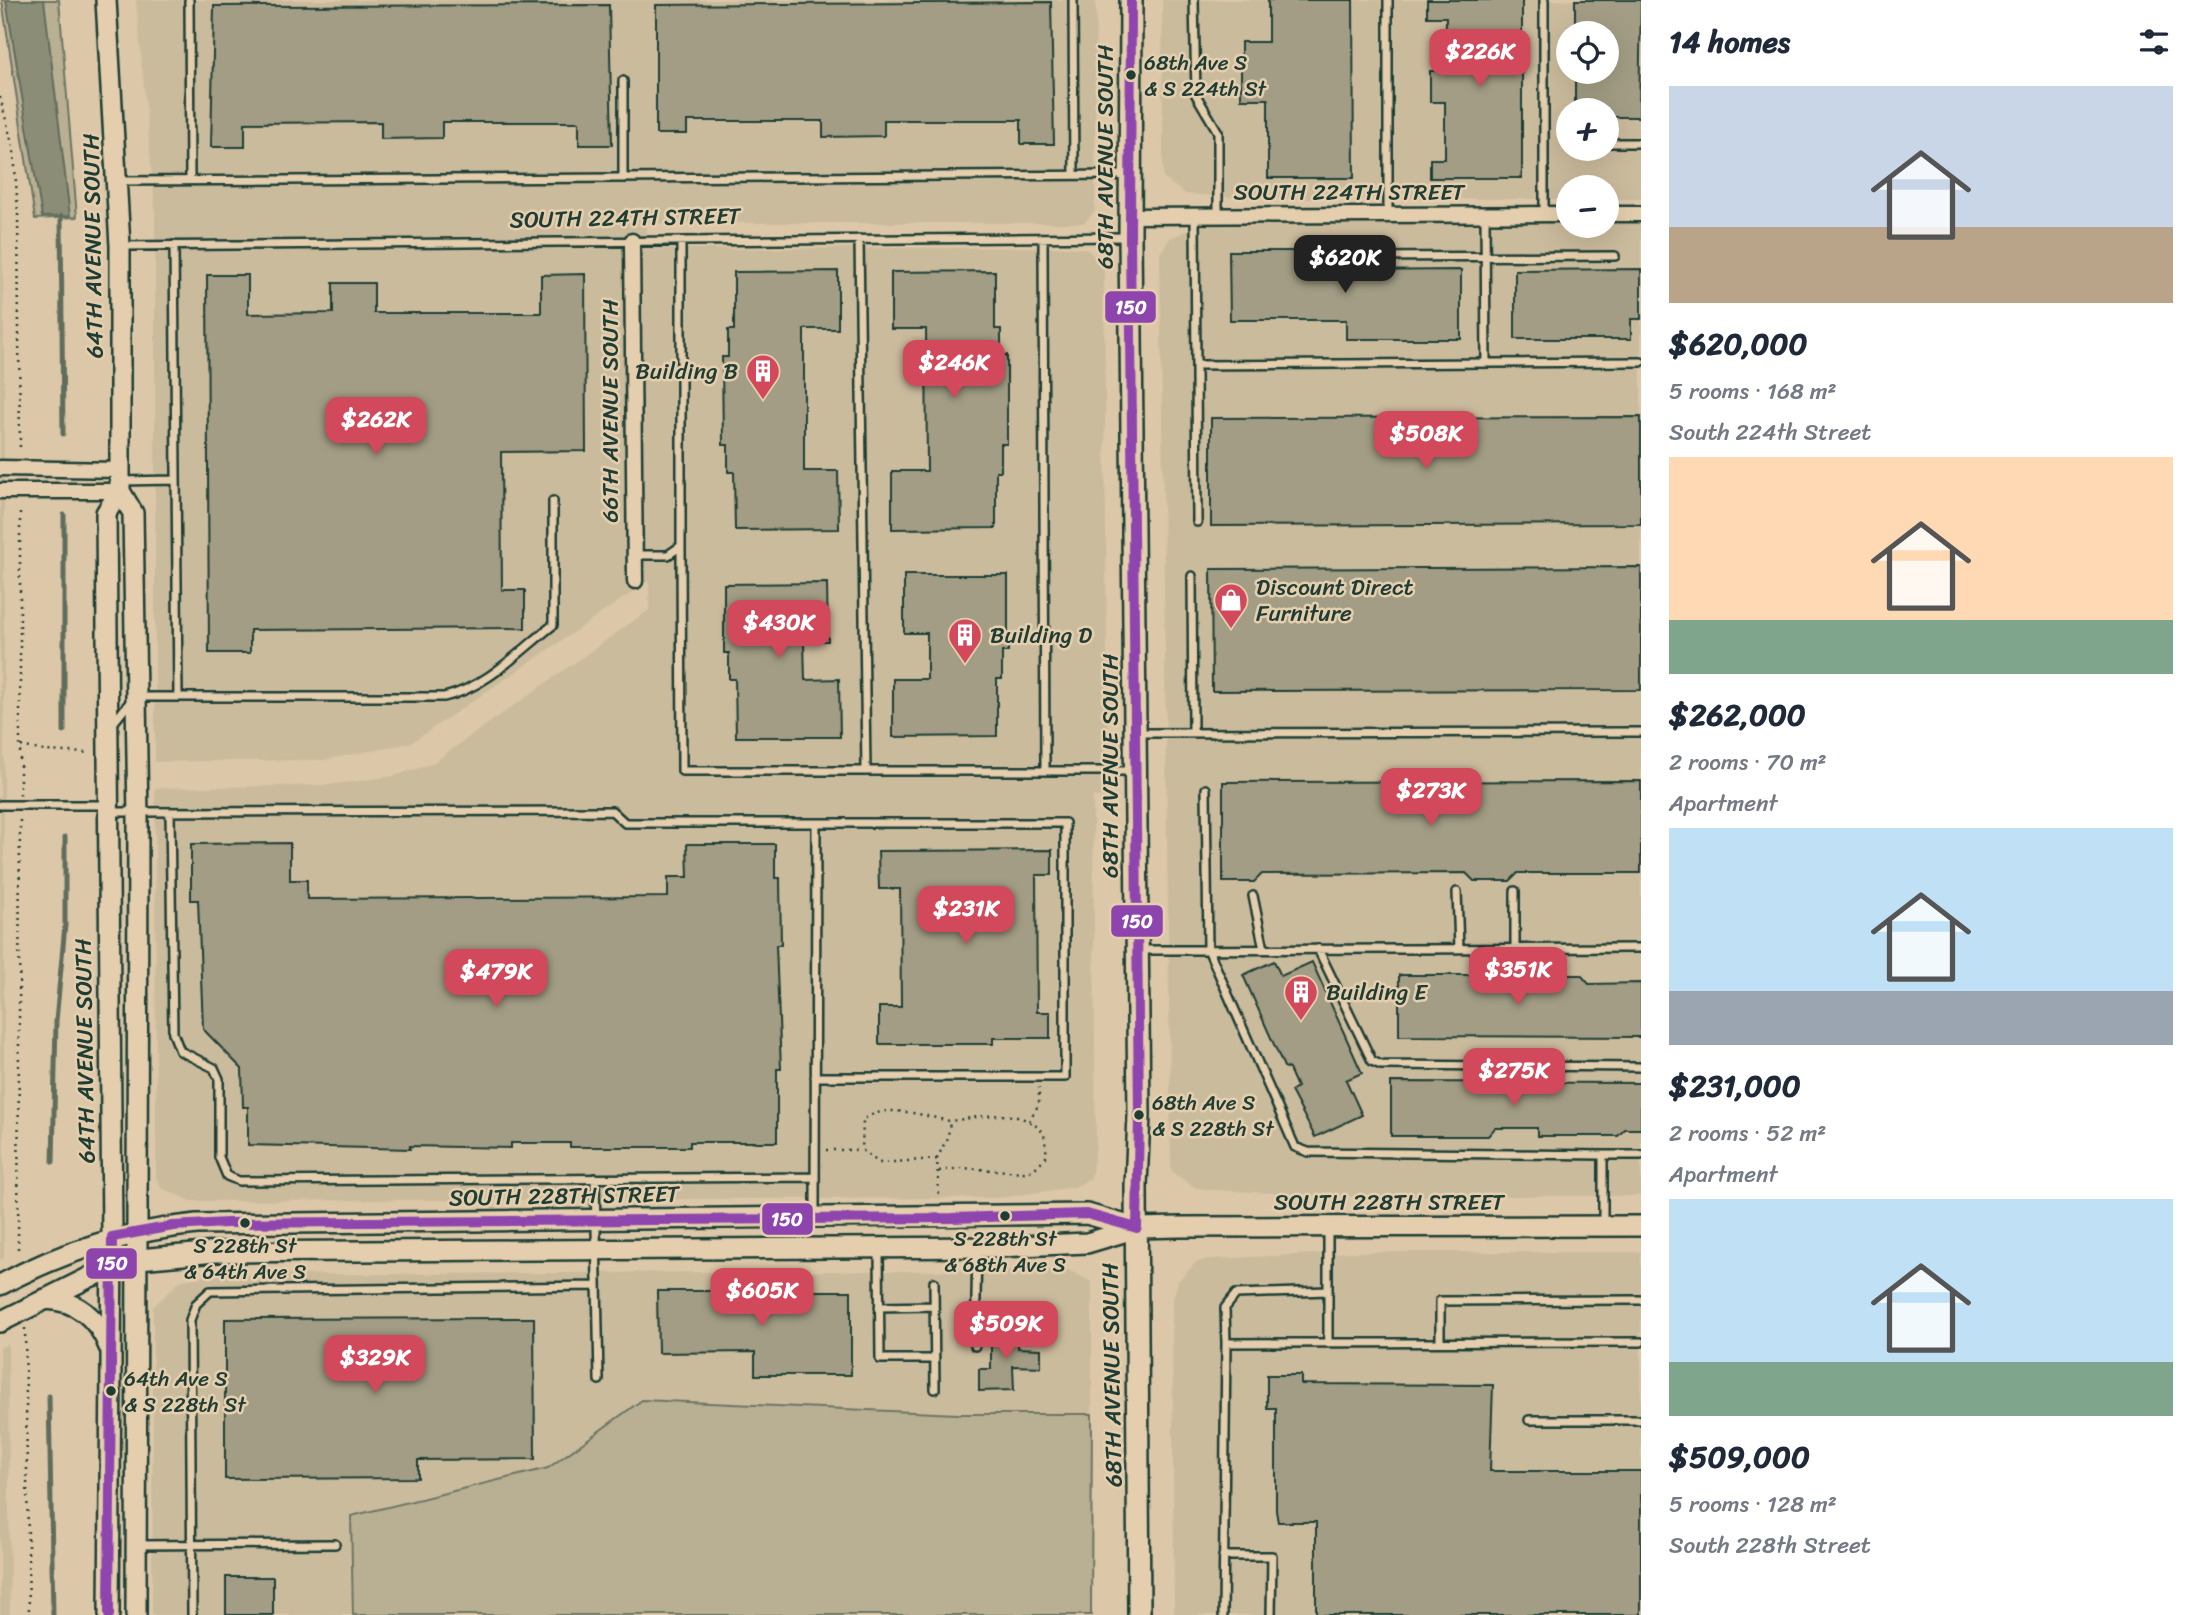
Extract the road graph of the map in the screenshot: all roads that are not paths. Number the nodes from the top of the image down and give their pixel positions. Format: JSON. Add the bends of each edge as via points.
{"nodes":[{"id":1,"x":106,"y":0,"type":"edge"},
{"id":2,"x":189,"y":0,"type":"edge"},
{"id":3,"x":1073,"y":0,"type":"edge"},
{"id":4,"x":1131,"y":0,"type":"edge"},
{"id":5,"x":1194,"y":0,"type":"edge"},
{"id":6,"x":1388,"y":0,"type":"edge"},
{"id":7,"x":1544,"y":0,"type":"edge"},
{"id":8,"x":623,"y":81,"type":"dead end"},
{"id":9,"x":1619,"y":143,"type":"edge"},
{"id":10,"x":1641,"y":143,"type":"edge"},
{"id":11,"x":1074,"y":175,"type":"junction"},
{"id":12,"x":1131,"y":175,"type":"junction"},
{"id":13,"x":623,"y":178,"type":"junction"},
{"id":14,"x":190,"y":180,"type":"junction"},
{"id":15,"x":117,"y":181,"type":"junction"},
{"id":16,"x":1544,"y":214,"type":"junction"},
{"id":17,"x":1556,"y":214,"type":"edge"},
{"id":18,"x":1619,"y":214,"type":"edge"},
{"id":19,"x":1641,"y":214,"type":"edge"},
{"id":20,"x":1218,"y":215,"type":"junction"},
{"id":21,"x":1388,"y":215,"type":"junction"},
{"id":22,"x":1485,"y":215,"type":"junction"},
{"id":23,"x":1195,"y":216,"type":"junction"},
{"id":24,"x":1131,"y":226,"type":"junction"},
{"id":25,"x":1043,"y":237,"type":"junction"},
{"id":26,"x":859,"y":239,"type":"junction"},
{"id":27,"x":632,"y":241,"type":"junction"},
{"id":28,"x":681,"y":241,"type":"junction"},
{"id":29,"x":174,"y":245,"type":"junction"},
{"id":30,"x":120,"y":246,"type":"junction"},
{"id":31,"x":1615,"y":256,"type":"dead end"},
{"id":32,"x":1355,"y":257,"type":"dead end"},
{"id":33,"x":1485,"y":257,"type":"junction"},
{"id":34,"x":1641,"y":362,"type":"edge"},
{"id":35,"x":1486,"y":363,"type":"junction"},
{"id":36,"x":1196,"y":365,"type":"junction"},
{"id":37,"x":0,"y":468,"type":"edge"},
{"id":38,"x":174,"y":480,"type":"junction"},
{"id":39,"x":120,"y":481,"type":"junction"},
{"id":40,"x":0,"y":491,"type":"edge"},
{"id":41,"x":553,"y":501,"type":"dead end"},
{"id":42,"x":1197,"y":522,"type":"dead end"},
{"id":43,"x":681,"y":546,"type":"junction"},
{"id":44,"x":634,"y":555,"type":"junction"},
{"id":45,"x":1192,"y":576,"type":"dead end"},
{"id":46,"x":635,"y":581,"type":"dead end"},
{"id":47,"x":178,"y":696,"type":"junction"},
{"id":48,"x":134,"y":697,"type":"junction"},
{"id":49,"x":1641,"y":732,"type":"edge"},
{"id":50,"x":1136,"y":733,"type":"junction"},
{"id":51,"x":1193,"y":733,"type":"junction"},
{"id":52,"x":107,"y":748,"type":"junction"},
{"id":53,"x":866,"y":771,"type":"junction"},
{"id":54,"x":1045,"y":771,"type":"junction"},
{"id":55,"x":1137,"y":771,"type":"junction"},
{"id":56,"x":1206,"y":789,"type":"dead end"},
{"id":57,"x":0,"y":805,"type":"edge"},
{"id":58,"x":107,"y":808,"type":"junction"},
{"id":59,"x":138,"y":812,"type":"junction"},
{"id":60,"x":170,"y":812,"type":"junction"},
{"id":61,"x":816,"y":823,"type":"junction"},
{"id":62,"x":1515,"y":891,"type":"dead end"},
{"id":63,"x":1457,"y":892,"type":"dead end"},
{"id":64,"x":1253,"y":896,"type":"dead end"},
{"id":65,"x":1459,"y":948,"type":"junction"},
{"id":66,"x":1515,"y":948,"type":"junction"},
{"id":67,"x":1641,"y":948,"type":"edge"},
{"id":68,"x":1208,"y":949,"type":"junction"},
{"id":69,"x":1264,"y":949,"type":"junction"},
{"id":70,"x":1318,"y":949,"type":"junction"},
{"id":71,"x":1138,"y":950,"type":"junction"},
{"id":72,"x":1641,"y":1067,"type":"edge"},
{"id":73,"x":815,"y":1077,"type":"junction"},
{"id":74,"x":1603,"y":1155,"type":"junction"},
{"id":75,"x":1641,"y":1155,"type":"edge"},
{"id":76,"x":815,"y":1177,"type":"junction"},
{"id":77,"x":595,"y":1178,"type":"junction"},
{"id":78,"x":815,"y":1219,"type":"junction"},
{"id":79,"x":596,"y":1221,"type":"junction"},
{"id":80,"x":1603,"y":1226,"type":"junction"},
{"id":81,"x":1641,"y":1226,"type":"edge"},
{"id":82,"x":1328,"y":1227,"type":"junction"},
{"id":83,"x":1137,"y":1228,"type":"junction"},
{"id":84,"x":139,"y":1232,"type":"junction"},
{"id":85,"x":112,"y":1237,"type":"junction"},
{"id":86,"x":977,"y":1247,"type":"junction"},
{"id":87,"x":879,"y":1249,"type":"junction"},
{"id":88,"x":597,"y":1250,"type":"junction"},
{"id":89,"x":139,"y":1259,"type":"junction"},
{"id":90,"x":111,"y":1268,"type":"junction"},
{"id":91,"x":934,"y":1282,"type":"dead end"},
{"id":92,"x":0,"y":1285,"type":"edge"},
{"id":93,"x":597,"y":1286,"type":"junction"},
{"id":94,"x":1328,"y":1291,"type":"junction"},
{"id":95,"x":45,"y":1299,"type":"junction"},
{"id":96,"x":1641,"y":1300,"type":"edge"},
{"id":97,"x":879,"y":1307,"type":"junction"},
{"id":98,"x":934,"y":1307,"type":"junction"},
{"id":99,"x":0,"y":1322,"type":"edge"},
{"id":100,"x":1440,"y":1341,"type":"junction"},
{"id":101,"x":1328,"y":1342,"type":"junction"},
{"id":102,"x":1641,"y":1342,"type":"edge"},
{"id":103,"x":1226,"y":1343,"type":"junction"},
{"id":104,"x":975,"y":1346,"type":"dead end"},
{"id":105,"x":109,"y":1349,"type":"junction"},
{"id":106,"x":934,"y":1359,"type":"junction"},
{"id":107,"x":599,"y":1380,"type":"dead end"},
{"id":108,"x":935,"y":1389,"type":"dead end"},
{"id":109,"x":1529,"y":1420,"type":"dead end"},
{"id":110,"x":1641,"y":1420,"type":"edge"},
{"id":111,"x":335,"y":1544,"type":"dead end"},
{"id":112,"x":137,"y":1545,"type":"junction"},
{"id":113,"x":192,"y":1545,"type":"junction"},
{"id":114,"x":1223,"y":1556,"type":"junction"},
{"id":115,"x":109,"y":1615,"type":"edge"},
{"id":116,"x":136,"y":1615,"type":"edge"},
{"id":117,"x":192,"y":1615,"type":"edge"},
{"id":118,"x":1139,"y":1615,"type":"edge"},
{"id":119,"x":1223,"y":1615,"type":"edge"},
{"id":120,"x":1271,"y":1615,"type":"edge"}],
"edges":[{"from":1,"to":15,"type":"main road","name":"64TH AVENUE SOUTH"},
{"from":2,"to":14,"type":"lane"},
{"from":3,"to":11,"type":"lane"},
{"from":4,"to":12,"type":"main road","name":"68TH AVENUE SOUTH"},
{"from":5,"to":20,"type":"lane","via":[[1196,95],[1217,132]]},
{"from":6,"to":21,"type":"lane"},
{"from":7,"to":16,"type":"lane"},
{"from":8,"to":13,"type":"lane"},
{"from":9,"to":10,"type":"lane"},
{"from":11,"to":12,"type":"lane"},
{"from":11,"to":13,"type":"lane"},
{"from":12,"to":24,"type":"main road","name":"68TH AVENUE SOUTH"},
{"from":13,"to":14,"type":"lane"},
{"from":14,"to":15,"type":"lane"},
{"from":15,"to":30,"type":"main road","name":"64TH AVENUE SOUTH"},
{"from":16,"to":17,"type":"street","name":"SOUTH 224TH STREET"},
{"from":16,"to":22,"type":"street","name":"SOUTH 224TH STREET"},
{"from":18,"to":19,"type":"street"},
{"from":20,"to":21,"type":"street","name":"SOUTH 224TH STREET"},
{"from":20,"to":23,"type":"street","name":"SOUTH 224TH STREET"},
{"from":21,"to":22,"type":"street","name":"SOUTH 224TH STREET"},
{"from":22,"to":33,"type":"lane"},
{"from":23,"to":24,"type":"street","name":"SOUTH 224TH STREET"},
{"from":23,"to":36,"type":"lane"},
{"from":24,"to":25,"type":"lane","name":"SOUTH 224TH STREET"},
{"from":24,"to":50,"type":"main road","name":"68TH AVENUE SOUTH"},
{"from":25,"to":26,"type":"lane","name":"SOUTH 224TH STREET"},
{"from":25,"to":54,"type":"lane"},
{"from":26,"to":28,"type":"lane","name":"SOUTH 224TH STREET"},
{"from":26,"to":53,"type":"lane"},
{"from":27,"to":28,"type":"lane","name":"SOUTH 224TH STREET"},
{"from":27,"to":29,"type":"lane","name":"SOUTH 224TH STREET"},
{"from":27,"to":44,"type":"street","name":"66TH AVENUE SOUTH"},
{"from":28,"to":43,"type":"lane"},
{"from":29,"to":30,"type":"lane","name":"SOUTH 224TH STREET"},
{"from":29,"to":38,"type":"lane"},
{"from":30,"to":39,"type":"main road","name":"64TH AVENUE SOUTH"},
{"from":31,"to":33,"type":"lane"},
{"from":32,"to":33,"type":"lane"},
{"from":33,"to":35,"type":"lane"},
{"from":34,"to":35,"type":"lane"},
{"from":35,"to":36,"type":"lane"},
{"from":36,"to":42,"type":"lane"},
{"from":37,"to":39,"type":"street"},
{"from":38,"to":39,"type":"lane"},
{"from":38,"to":47,"type":"lane"},
{"from":39,"to":40,"type":"street"},
{"from":39,"to":48,"type":"main road","name":"64TH AVENUE SOUTH","via":[[133,513]]},
{"from":39,"to":52,"type":"main road","name":"64TH AVENUE SOUTH","via":[[106,513]]},
{"from":41,"to":47,"type":"lane","via":[[553,625],[459,694]]},
{"from":43,"to":44,"type":"lane","via":[[668,555]]},
{"from":43,"to":53,"type":"lane","via":[[682,771]]},
{"from":44,"to":46,"type":"street","name":"66TH AVENUE SOUTH"},
{"from":45,"to":51,"type":"lane"},
{"from":47,"to":48,"type":"lane"},
{"from":48,"to":52,"type":"lane","via":[[113,723]]},
{"from":48,"to":59,"type":"main road","name":"64TH AVENUE SOUTH"},
{"from":49,"to":51,"type":"lane"},
{"from":50,"to":51,"type":"lane"},
{"from":50,"to":55,"type":"main road","name":"68TH AVENUE SOUTH"},
{"from":52,"to":58,"type":"main road","name":"64TH AVENUE SOUTH"},
{"from":53,"to":54,"type":"lane"},
{"from":54,"to":55,"type":"lane"},
{"from":55,"to":71,"type":"main road","name":"68TH AVENUE SOUTH"},
{"from":56,"to":68,"type":"lane"},
{"from":57,"to":58,"type":"lane"},
{"from":58,"to":59,"type":"lane"},
{"from":58,"to":85,"type":"main road","name":"64TH AVENUE SOUTH"},
{"from":59,"to":60,"type":"lane"},
{"from":59,"to":84,"type":"main road","name":"64TH AVENUE SOUTH"},
{"from":60,"to":61,"type":"lane","via":[[612,811],[625,823]]},
{"from":60,"to":77,"type":"lane","via":[[173,1033],[180,1051],[214,1068],[219,1079],[219,1157],[228,1176],[239,1181]]},
{"from":61,"to":73,"type":"lane"},
{"from":61,"to":73,"type":"lane","via":[[1065,822],[1065,1077]]},
{"from":62,"to":66,"type":"lane"},
{"from":63,"to":65,"type":"lane"},
{"from":64,"to":69,"type":"lane"},
{"from":65,"to":66,"type":"lane"},
{"from":65,"to":70,"type":"lane"},
{"from":66,"to":67,"type":"lane"},
{"from":68,"to":69,"type":"lane"},
{"from":68,"to":71,"type":"lane"},
{"from":68,"to":74,"type":"lane","via":[[1295,1147],[1308,1152]]},
{"from":69,"to":70,"type":"lane"},
{"from":70,"to":72,"type":"lane","via":[[1372,1061],[1381,1065]]},
{"from":71,"to":83,"type":"main road","name":"68TH AVENUE SOUTH"},
{"from":73,"to":76,"type":"lane"},
{"from":74,"to":75,"type":"lane"},
{"from":74,"to":80,"type":"lane"},
{"from":76,"to":77,"type":"lane"},
{"from":76,"to":78,"type":"lane"},
{"from":77,"to":79,"type":"lane"},
{"from":78,"to":79,"type":"main road","name":"SOUTH 228TH STREET"},
{"from":78,"to":83,"type":"main road","name":"SOUTH 228TH STREET","via":[[1087,1214]]},
{"from":79,"to":84,"type":"main road","name":"SOUTH 228TH STREET","via":[[226,1223]]},
{"from":79,"to":88,"type":"lane"},
{"from":80,"to":81,"type":"main road","name":"SOUTH 228TH STREET"},
{"from":80,"to":82,"type":"main road","name":"SOUTH 228TH STREET"},
{"from":82,"to":83,"type":"main road","name":"SOUTH 228TH STREET"},
{"from":82,"to":94,"type":"lane"},
{"from":83,"to":86,"type":"main road","name":"SOUTH 228TH STREET","via":[[1087,1243]]},
{"from":83,"to":118,"type":"main road","name":"68TH AVENUE SOUTH"},
{"from":84,"to":85,"type":"main road","name":"SOUTH 228TH STREET"},
{"from":84,"to":89,"type":"main road","name":"64TH AVENUE SOUTH"},
{"from":85,"to":90,"type":"main road","name":"64TH AVENUE SOUTH"},
{"from":85,"to":92,"type":"main road","name":"SOUTH 228TH STREET"},
{"from":86,"to":87,"type":"main road","name":"SOUTH 228TH STREET"},
{"from":86,"to":104,"type":"lane"},
{"from":87,"to":88,"type":"main road","name":"SOUTH 228TH STREET"},
{"from":87,"to":97,"type":"lane"},
{"from":88,"to":89,"type":"main road","name":"SOUTH 228TH STREET","via":[[216,1252]]},
{"from":88,"to":93,"type":"lane"},
{"from":89,"to":90,"type":"main road","name":"SOUTH 228TH STREET"},
{"from":89,"to":112,"type":"main road","name":"64TH AVENUE SOUTH"},
{"from":90,"to":95,"type":"main road","name":"SOUTH 228TH STREET"},
{"from":90,"to":105,"type":"main road","name":"64TH AVENUE SOUTH"},
{"from":91,"to":98,"type":"lane"},
{"from":93,"to":107,"type":"lane"},
{"from":93,"to":113,"type":"lane","via":[[210,1291],[190,1320]]},
{"from":94,"to":101,"type":"lane"},
{"from":94,"to":103,"type":"lane","via":[[1236,1294],[1225,1308]]},
{"from":95,"to":99,"type":"main road","name":"SOUTH 228TH STREET"},
{"from":95,"to":105,"type":"main road","via":[[83,1309],[104,1334]]},
{"from":96,"to":100,"type":"lane","via":[[1440,1301]]},
{"from":97,"to":98,"type":"lane"},
{"from":97,"to":106,"type":"lane","via":[[880,1359]]},
{"from":98,"to":106,"type":"lane"},
{"from":100,"to":101,"type":"lane"},
{"from":100,"to":102,"type":"lane"},
{"from":101,"to":103,"type":"lane"},
{"from":103,"to":114,"type":"lane"},
{"from":105,"to":115,"type":"main road","name":"64TH AVENUE SOUTH"},
{"from":106,"to":108,"type":"lane"},
{"from":109,"to":110,"type":"lane"},
{"from":111,"to":113,"type":"lane"},
{"from":112,"to":113,"type":"lane"},
{"from":112,"to":116,"type":"main road","name":"64TH AVENUE SOUTH"},
{"from":113,"to":117,"type":"lane"},
{"from":114,"to":119,"type":"lane"},
{"from":114,"to":120,"type":"lane","via":[[1272,1556]]}]}
